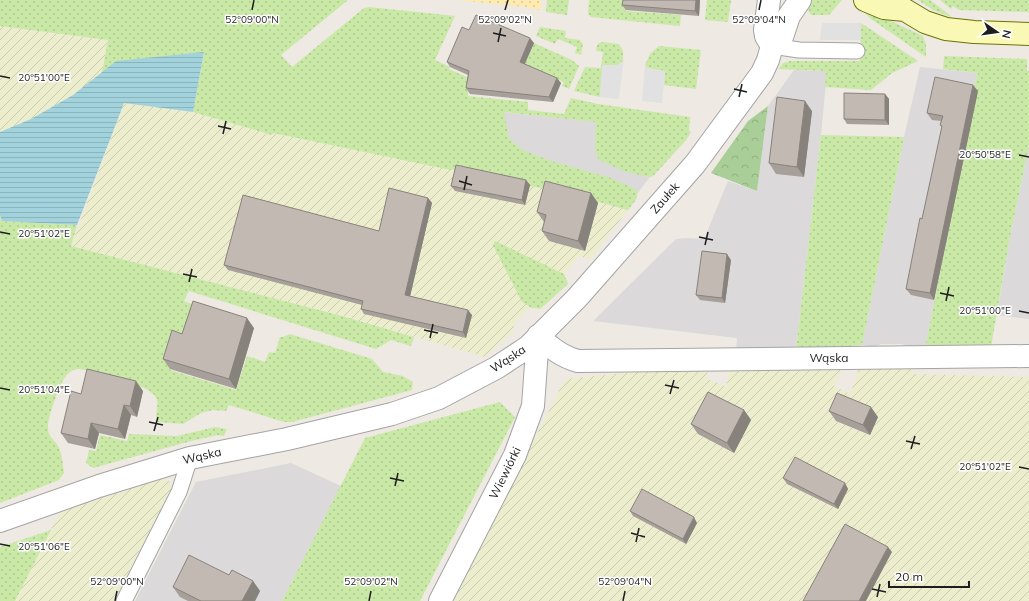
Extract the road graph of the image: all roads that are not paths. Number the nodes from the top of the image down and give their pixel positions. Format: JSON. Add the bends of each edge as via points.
{"nodes":[{"id":1,"x":769,"y":0,"type":"edge"},
{"id":2,"x":800,"y":0,"type":"edge"},
{"id":3,"x":865,"y":0,"type":"edge"},
{"id":4,"x":902,"y":5,"type":"edge"},
{"id":5,"x":1029,"y":34,"type":"edge"},
{"id":6,"x":772,"y":46,"type":"junction"},
{"id":7,"x":857,"y":51,"type":"dead end"},
{"id":8,"x":538,"y":336,"type":"junction"},
{"id":9,"x":1029,"y":356,"type":"edge"},
{"id":10,"x":190,"y":458,"type":"junction"},
{"id":11,"x":0,"y":521,"type":"edge"},
{"id":12,"x":124,"y":601,"type":"edge"},
{"id":13,"x":440,"y":601,"type":"edge"}],
"edges":[{"from":1,"to":6,"type":"street","via":[[765,30]]},
{"from":2,"to":6,"type":"street","name":"Zaułek","via":[[789,16],[782,37]]},
{"from":3,"to":4,"type":"street","via":[[884,8]]},
{"from":4,"to":5,"type":"street","via":[[925,22],[946,29]]},
{"from":6,"to":7,"type":"lane","via":[[799,50]]},
{"from":6,"to":8,"type":"street","name":"Zaułek","via":[[762,73],[695,164],[577,298]]},
{"from":8,"to":9,"type":"street","name":"Wąska","via":[[551,348],[578,361]]},
{"from":8,"to":10,"type":"street","name":"Wąska","via":[[518,354],[496,368],[439,398],[367,420]]},
{"from":8,"to":13,"type":"street","name":"Wiewiórki","via":[[533,406],[515,456]]},
{"from":10,"to":11,"type":"street","name":"Wąska","via":[[99,486]]},
{"from":10,"to":12,"type":"lane","via":[[179,492]]}]}
